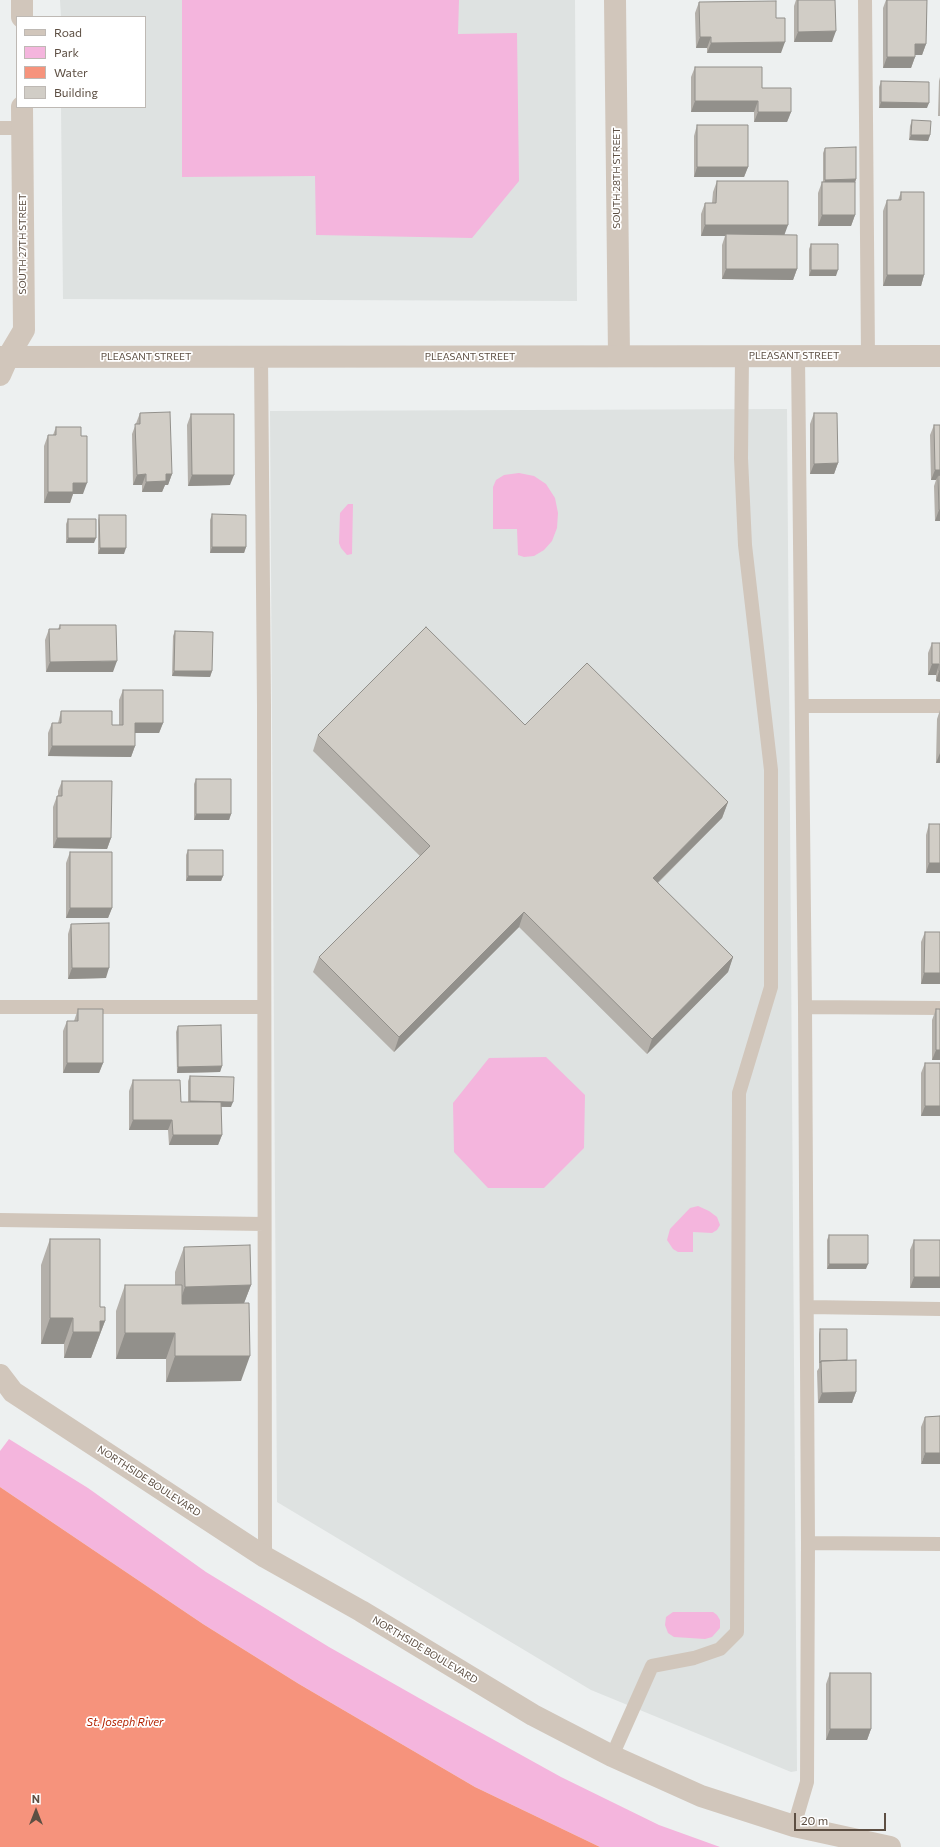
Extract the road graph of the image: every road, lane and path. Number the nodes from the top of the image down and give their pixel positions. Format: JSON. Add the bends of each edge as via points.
{"nodes":[{"id":1,"x":22,"y":0,"type":"edge"},
{"id":2,"x":615,"y":0,"type":"edge"},
{"id":3,"x":865,"y":0,"type":"edge"},
{"id":4,"x":22,"y":16,"type":"edge"},
{"id":5,"x":22,"y":117,"type":"edge"},
{"id":6,"x":0,"y":128,"type":"edge"},
{"id":7,"x":619,"y":356,"type":"junction"},
{"id":8,"x":742,"y":356,"type":"junction"},
{"id":9,"x":798,"y":356,"type":"junction"},
{"id":10,"x":868,"y":356,"type":"junction"},
{"id":11,"x":940,"y":356,"type":"edge"},
{"id":12,"x":261,"y":357,"type":"junction"},
{"id":13,"x":3,"y":363,"type":"edge"},
{"id":14,"x":802,"y":706,"type":"junction"},
{"id":15,"x":940,"y":706,"type":"edge"},
{"id":16,"x":0,"y":1007,"type":"edge"},
{"id":17,"x":264,"y":1007,"type":"junction"},
{"id":18,"x":806,"y":1007,"type":"junction"},
{"id":19,"x":940,"y":1008,"type":"edge"},
{"id":20,"x":0,"y":1220,"type":"edge"},
{"id":21,"x":264,"y":1224,"type":"junction"},
{"id":22,"x":808,"y":1308,"type":"junction"},
{"id":23,"x":940,"y":1309,"type":"edge"},
{"id":24,"x":0,"y":1375,"type":"edge"},
{"id":25,"x":808,"y":1543,"type":"junction"},
{"id":26,"x":940,"y":1544,"type":"edge"},
{"id":27,"x":265,"y":1556,"type":"junction"},
{"id":28,"x":612,"y":1756,"type":"junction"},
{"id":29,"x":794,"y":1826,"type":"junction"},
{"id":30,"x":890,"y":1847,"type":"edge"}],
"edges":[{"from":1,"to":4,"type":"street"},
{"from":2,"to":7,"type":"street","name":"SOUTH 28TH STREET"},
{"from":3,"to":10,"type":"lane"},
{"from":5,"to":6,"type":"lane"},
{"from":5,"to":13,"type":"street","name":"SOUTH 27TH STREET","via":[[24,330]]},
{"from":7,"to":8,"type":"street","name":"PLEASANT STREET"},
{"from":7,"to":12,"type":"street","name":"PLEASANT STREET"},
{"from":8,"to":9,"type":"street","name":"PLEASANT STREET"},
{"from":8,"to":28,"type":"lane","via":[[741,458],[744,545],[771,770],[771,987],[739,1093],[737,1632],[720,1649],[694,1658],[652,1666]]},
{"from":9,"to":10,"type":"street","name":"PLEASANT STREET"},
{"from":9,"to":14,"type":"lane"},
{"from":10,"to":11,"type":"street","name":"PLEASANT STREET"},
{"from":12,"to":13,"type":"street","name":"PLEASANT STREET"},
{"from":12,"to":17,"type":"lane"},
{"from":14,"to":15,"type":"lane"},
{"from":14,"to":18,"type":"lane"},
{"from":16,"to":17,"type":"lane"},
{"from":17,"to":21,"type":"lane"},
{"from":18,"to":19,"type":"lane"},
{"from":18,"to":22,"type":"lane"},
{"from":20,"to":21,"type":"lane"},
{"from":21,"to":27,"type":"lane"},
{"from":22,"to":23,"type":"lane"},
{"from":22,"to":25,"type":"lane"},
{"from":24,"to":27,"type":"street","name":"NORTHSIDE BOULEVARD","via":[[13,1392]]},
{"from":25,"to":26,"type":"lane"},
{"from":25,"to":29,"type":"lane","via":[[807,1782]]},
{"from":27,"to":28,"type":"street","name":"NORTHSIDE BOULEVARD","via":[[533,1715]]},
{"from":28,"to":29,"type":"street","name":"NORTHSIDE BOULEVARD","via":[[701,1796]]},
{"from":29,"to":30,"type":"street","name":"NORTHSIDE BOULEVARD"}]}
